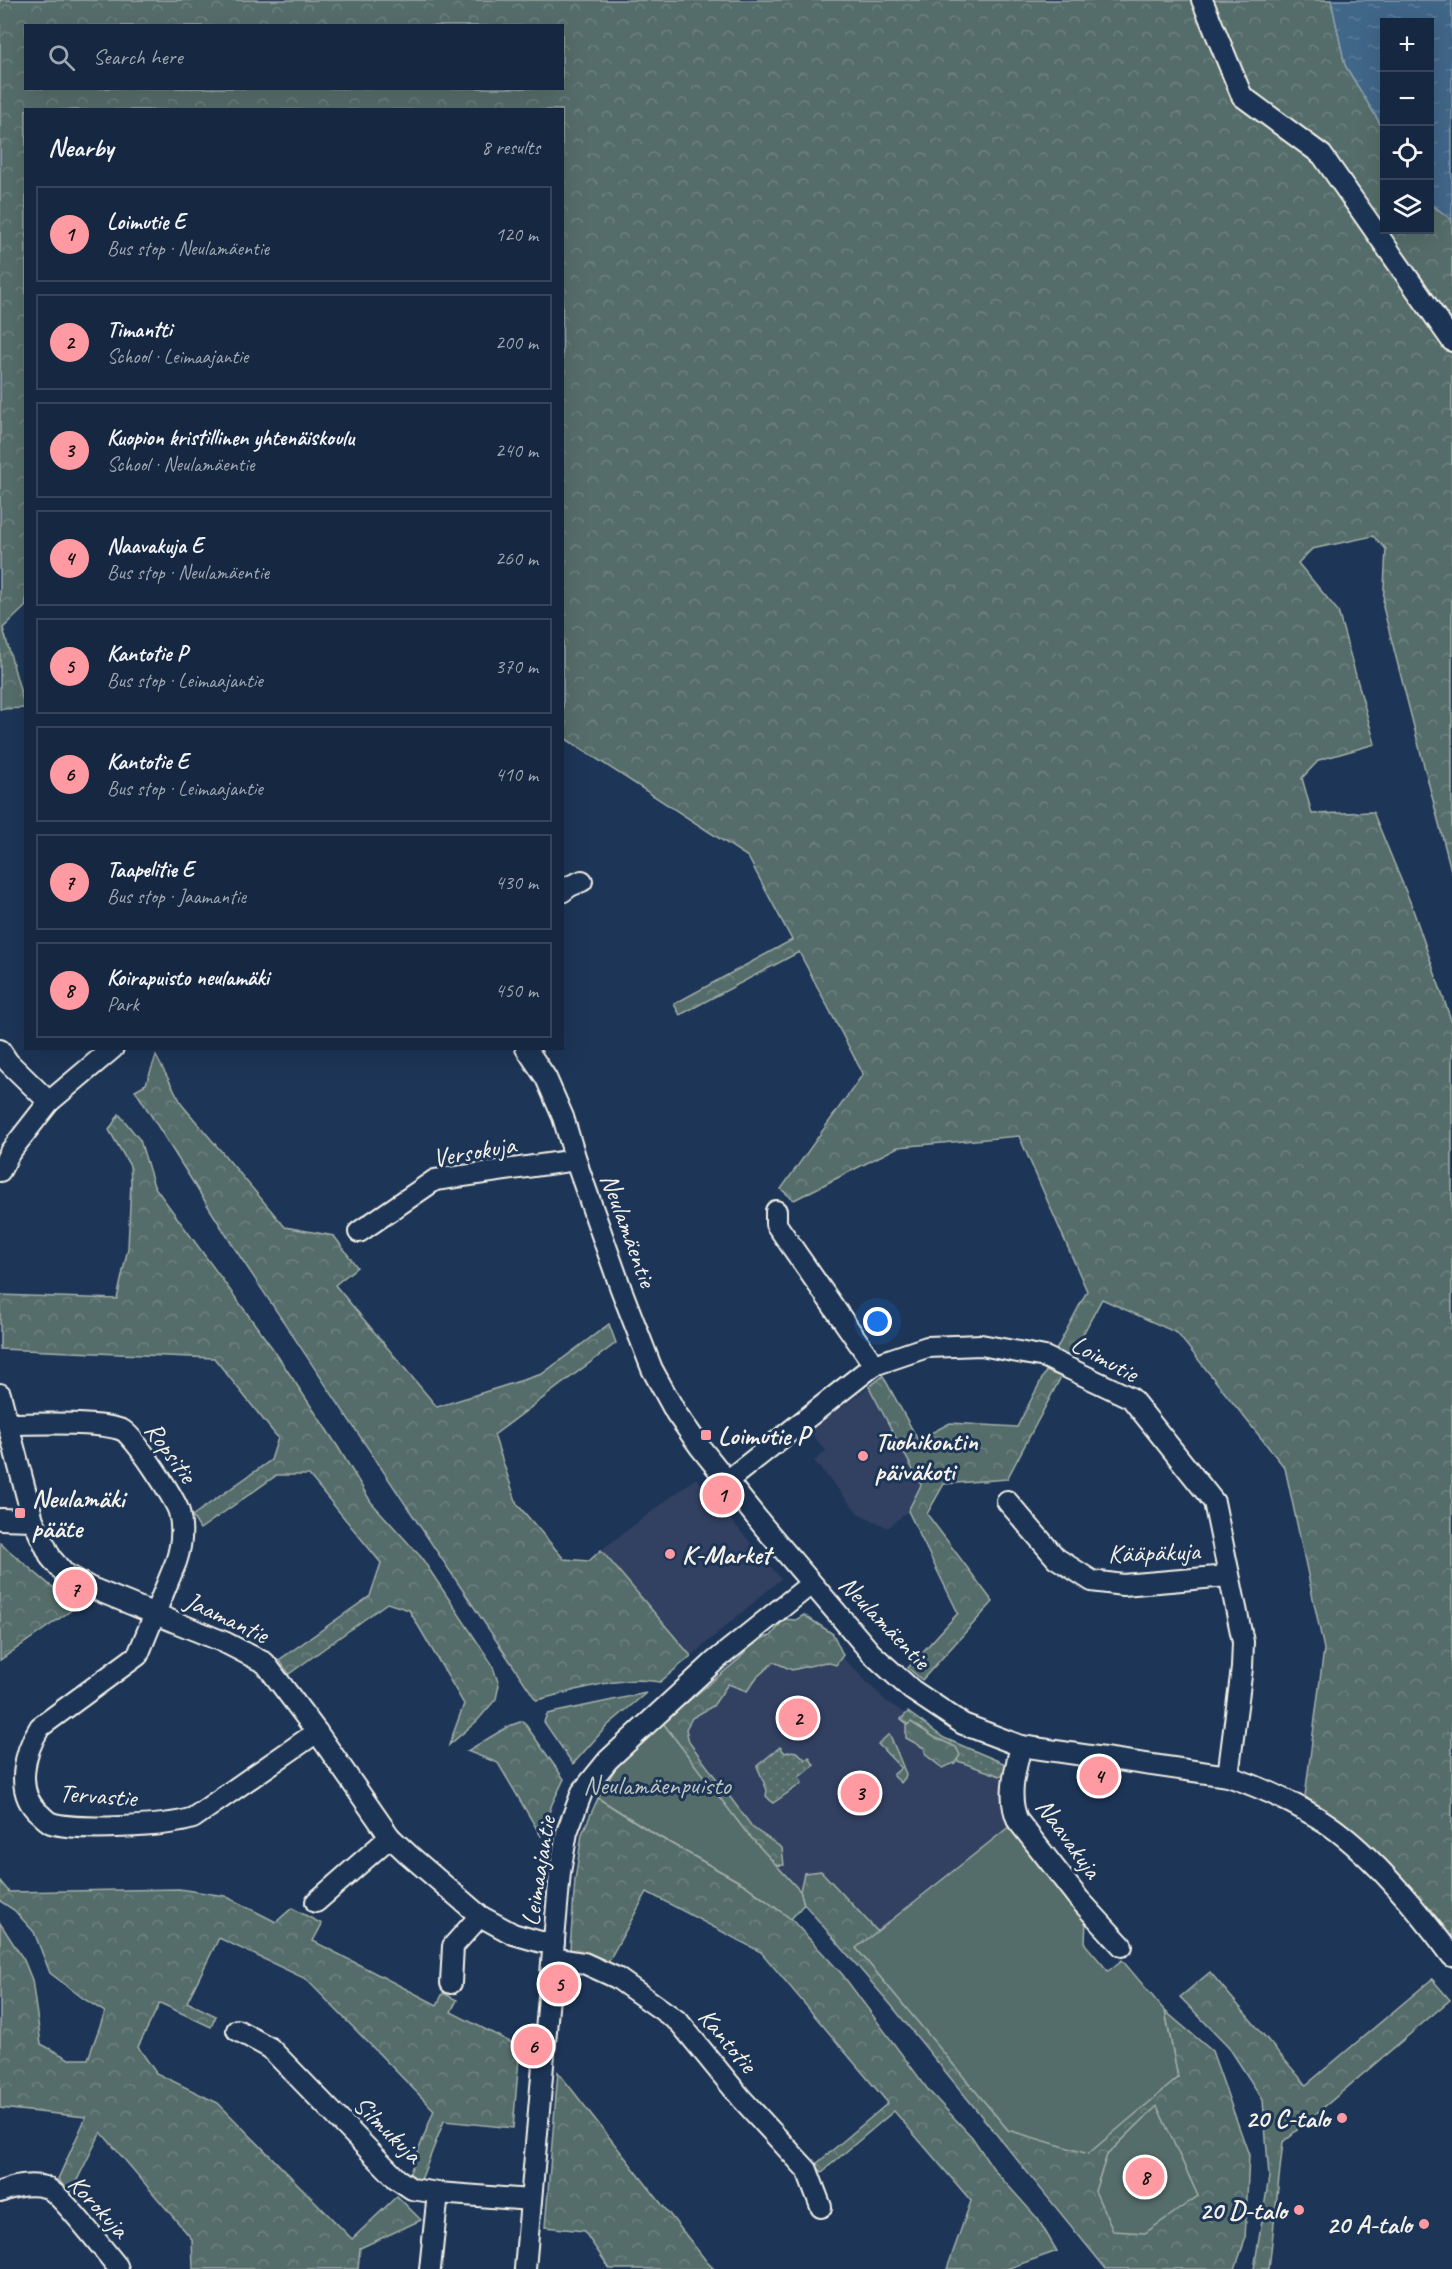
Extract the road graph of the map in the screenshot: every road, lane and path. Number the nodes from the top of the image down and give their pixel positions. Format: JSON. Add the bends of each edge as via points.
{"nodes":[{"id":1,"x":1202,"y":0,"type":"edge"},
{"id":2,"x":1452,"y":341,"type":"edge"},
{"id":3,"x":582,"y":881,"type":"dead end"},
{"id":4,"x":564,"y":890,"type":"edge"},
{"id":5,"x":0,"y":1050,"type":"edge"},
{"id":6,"x":112,"y":1050,"type":"edge"},
{"id":7,"x":527,"y":1050,"type":"edge"},
{"id":8,"x":49,"y":1102,"type":"junction"},
{"id":9,"x":576,"y":1160,"type":"junction"},
{"id":10,"x":0,"y":1171,"type":"edge"},
{"id":11,"x":776,"y":1218,"type":"dead end"},
{"id":12,"x":359,"y":1232,"type":"dead end"},
{"id":13,"x":874,"y":1365,"type":"junction"},
{"id":14,"x":0,"y":1394,"type":"edge"},
{"id":15,"x":8,"y":1424,"type":"junction"},
{"id":16,"x":727,"y":1481,"type":"junction"},
{"id":17,"x":1007,"y":1501,"type":"dead end"},
{"id":18,"x":0,"y":1519,"type":"edge"},
{"id":19,"x":33,"y":1520,"type":"junction"},
{"id":20,"x":1228,"y":1576,"type":"junction"},
{"id":21,"x":811,"y":1584,"type":"junction"},
{"id":22,"x":154,"y":1613,"type":"junction"},
{"id":23,"x":317,"y":1732,"type":"junction"},
{"id":24,"x":1021,"y":1746,"type":"junction"},
{"id":25,"x":1228,"y":1776,"type":"junction"},
{"id":26,"x":390,"y":1837,"type":"junction"},
{"id":27,"x":316,"y":1902,"type":"dead end"},
{"id":28,"x":480,"y":1916,"type":"junction"},
{"id":29,"x":1122,"y":1946,"type":"dead end"},
{"id":30,"x":553,"y":1950,"type":"junction"},
{"id":31,"x":1452,"y":1956,"type":"edge"},
{"id":32,"x":451,"y":1983,"type":"dead end"},
{"id":33,"x":237,"y":2030,"type":"dead end"},
{"id":34,"x":0,"y":2192,"type":"edge"},
{"id":35,"x":438,"y":2193,"type":"junction"},
{"id":36,"x":531,"y":2200,"type":"junction"},
{"id":37,"x":821,"y":2207,"type":"dead end"},
{"id":38,"x":118,"y":2269,"type":"edge"},
{"id":39,"x":430,"y":2269,"type":"edge"},
{"id":40,"x":525,"y":2269,"type":"edge"}],
"edges":[{"from":1,"to":2,"type":"street","via":[[1242,96],[1322,155]]},
{"from":3,"to":4,"type":"street"},
{"from":5,"to":8,"type":"street"},
{"from":6,"to":8,"type":"street"},
{"from":7,"to":9,"type":"street","name":"Neulamäentie","via":[[546,1078]]},
{"from":8,"to":10,"type":"street"},
{"from":9,"to":12,"type":"street","name":"Versokuja","via":[[435,1180]]},
{"from":9,"to":16,"type":"street","name":"Neulamäentie","via":[[652,1369],[676,1413]]},
{"from":11,"to":13,"type":"street"},
{"from":13,"to":16,"type":"street","name":"Loimutie"},
{"from":13,"to":20,"type":"street","name":"Loimutie","via":[[927,1347],[981,1345],[1045,1357],[1131,1398],[1214,1502]]},
{"from":14,"to":15,"type":"street","name":"Jaamantie"},
{"from":15,"to":19,"type":"street","name":"Jaamantie"},
{"from":15,"to":22,"type":"street","name":"Ropsitie","via":[[104,1426],[124,1431],[133,1439],[173,1499],[181,1521],[176,1562]]},
{"from":16,"to":21,"type":"street","name":"Neulamäentie"},
{"from":17,"to":20,"type":"street","name":"Kääpäkuja","via":[[1056,1558],[1092,1581],[1123,1585]]},
{"from":18,"to":19,"type":"street"},
{"from":19,"to":22,"type":"street","name":"Jaamantie","via":[[51,1558],[64,1573]]},
{"from":20,"to":25,"type":"street","name":"Loimutie","via":[[1243,1642]]},
{"from":21,"to":24,"type":"street","name":"Neulamäentie","via":[[871,1653],[912,1690],[963,1724]]},
{"from":21,"to":30,"type":"street","name":"Leimaajantie","via":[[715,1661],[608,1760],[582,1792],[567,1832]]},
{"from":22,"to":23,"type":"street","name":"Jaamantie","via":[[265,1663]]},
{"from":22,"to":23,"type":"street","name":"Tervastie","via":[[138,1655],[40,1727],[32,1740],[26,1754],[25,1795],[50,1822],[160,1825],[193,1818]]},
{"from":23,"to":26,"type":"street","name":"Jaamantie"},
{"from":24,"to":25,"type":"street","name":"Neulamäentie"},
{"from":24,"to":29,"type":"street","name":"Naavakuja","via":[[1013,1812],[1078,1898]]},
{"from":25,"to":31,"type":"street","name":"Neulamäentie","via":[[1316,1816],[1352,1844],[1393,1884]]},
{"from":26,"to":27,"type":"street"},
{"from":26,"to":28,"type":"street","name":"Jaamantie"},
{"from":28,"to":30,"type":"street","name":"Jaamantie"},
{"from":28,"to":32,"type":"street","via":[[453,1946]]},
{"from":30,"to":36,"type":"street","name":"Leimaajantie"},
{"from":30,"to":37,"type":"street","name":"Kantotie","via":[[617,1978],[679,2022],[807,2170]]},
{"from":33,"to":35,"type":"street","name":"Silmukuja","via":[[270,2048],[397,2179],[412,2189]]},
{"from":34,"to":38,"type":"street","name":"Korokuja","via":[[18,2185],[47,2188]]},
{"from":35,"to":36,"type":"street","name":"Silmukuja"},
{"from":35,"to":39,"type":"street"},
{"from":36,"to":40,"type":"street","name":"Leimaajantie"}]}
